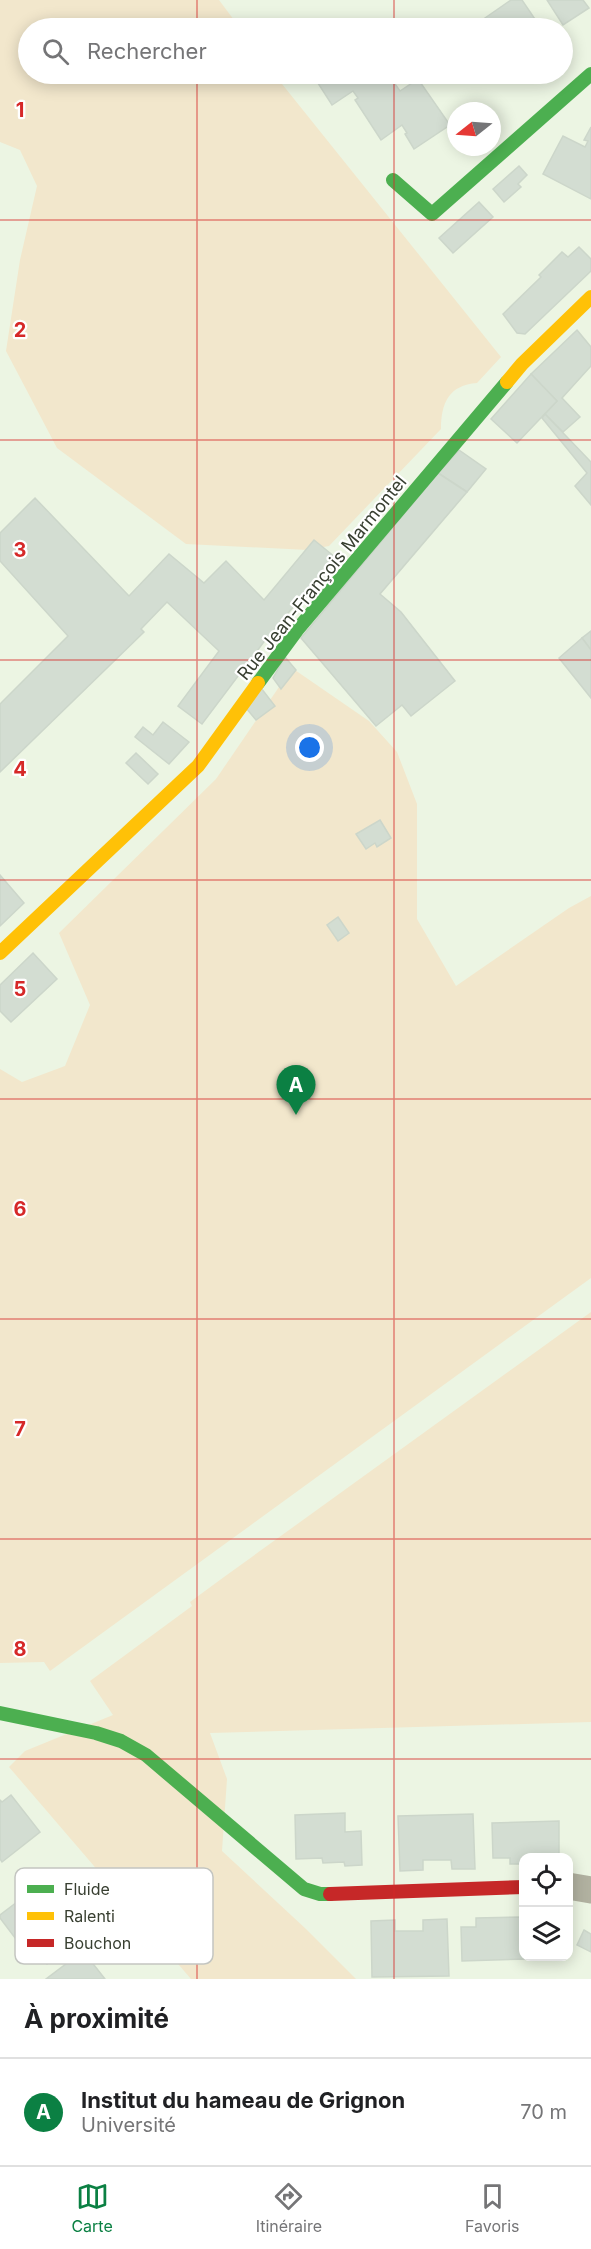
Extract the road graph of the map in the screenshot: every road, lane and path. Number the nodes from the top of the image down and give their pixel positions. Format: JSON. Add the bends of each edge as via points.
{"nodes":[{"id":1,"x":591,"y":74,"type":"edge"},
{"id":2,"x":393,"y":180,"type":"dead end"},
{"id":3,"x":591,"y":297,"type":"edge"},
{"id":4,"x":0,"y":953,"type":"edge"},
{"id":5,"x":0,"y":1713,"type":"edge"},
{"id":6,"x":519,"y":1887,"type":"edge"},
{"id":7,"x":573,"y":1887,"type":"edge"},
{"id":8,"x":591,"y":1890,"type":"edge"}],
"edges":[{"from":1,"to":2,"type":"street","via":[[432,214]]},
{"from":3,"to":4,"type":"street","name":"Rue Jean-François Marmontel","via":[[522,364],[297,630],[198,766]]},
{"from":5,"to":6,"type":"street","via":[[96,1733],[146,1755],[312,1893]]},
{"from":7,"to":8,"type":"street"}]}
